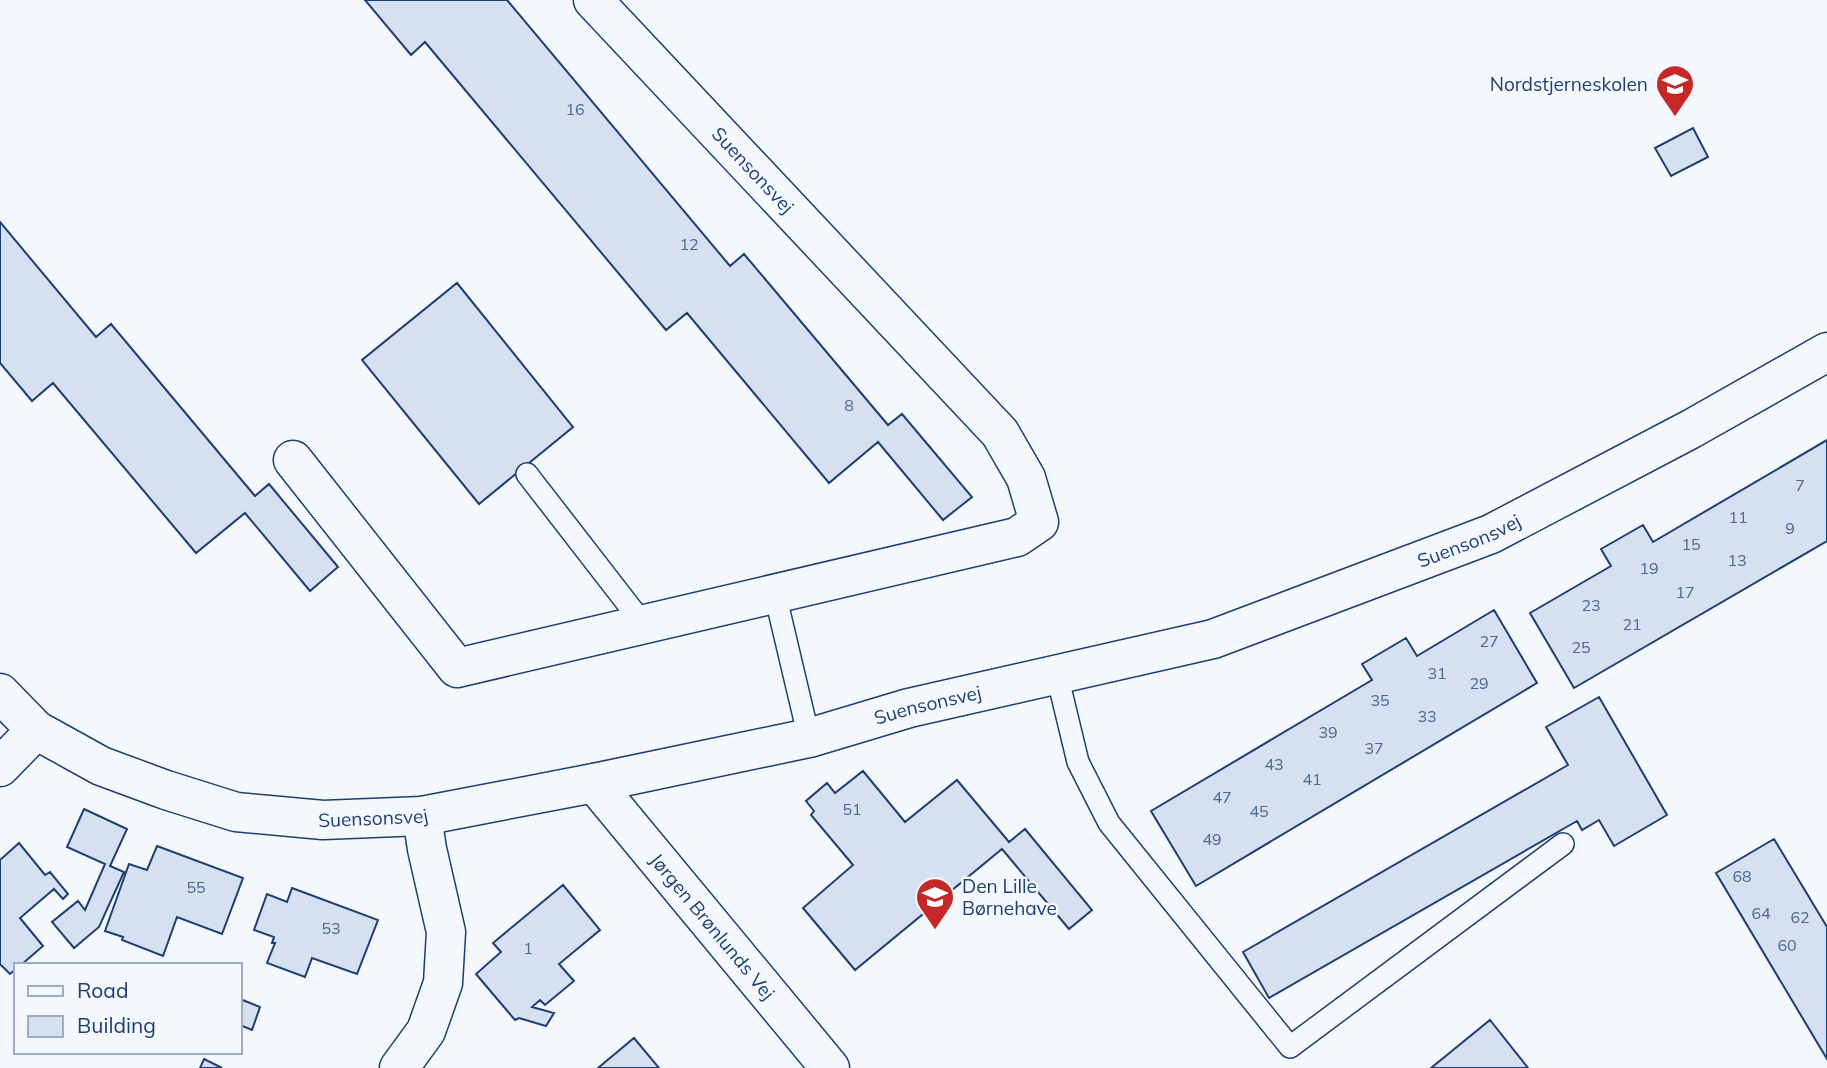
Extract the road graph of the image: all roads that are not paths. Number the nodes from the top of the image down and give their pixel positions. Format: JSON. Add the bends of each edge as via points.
{"nodes":[{"id":1,"x":593,"y":0,"type":"edge"},
{"id":2,"x":1827,"y":352,"type":"edge"},
{"id":3,"x":293,"y":460,"type":"dead end"},
{"id":4,"x":527,"y":474,"type":"dead end"},
{"id":5,"x":775,"y":594,"type":"junction"},
{"id":6,"x":645,"y":625,"type":"junction"},
{"id":7,"x":1057,"y":675,"type":"junction"},
{"id":8,"x":0,"y":693,"type":"edge"},
{"id":9,"x":36,"y":730,"type":"junction"},
{"id":10,"x":809,"y":738,"type":"junction"},
{"id":11,"x":0,"y":767,"type":"edge"},
{"id":12,"x":594,"y":783,"type":"junction"},
{"id":13,"x":422,"y":816,"type":"junction"},
{"id":14,"x":1563,"y":844,"type":"dead end"},
{"id":15,"x":400,"y":1068,"type":"edge"},
{"id":16,"x":830,"y":1068,"type":"edge"}],
"edges":[{"from":1,"to":5,"type":"street","name":"Suensonsvej","via":[[1000,433],[1026,478],[1039,522],[1017,537]]},
{"from":2,"to":7,"type":"street","name":"Suensonsvej","via":[[1492,534],[1213,639]]},
{"from":3,"to":6,"type":"street","name":"Suensonsvej","via":[[457,668]]},
{"from":4,"to":6,"type":"lane"},
{"from":5,"to":6,"type":"street","name":"Suensonsvej"},
{"from":5,"to":10,"type":"lane"},
{"from":7,"to":10,"type":"street","name":"Suensonsvej","via":[[909,708]]},
{"from":7,"to":14,"type":"lane","via":[[1078,762],[1109,822],[1290,1046]]},
{"from":8,"to":9,"type":"street","name":"Suensonsvej"},
{"from":9,"to":11,"type":"street"},
{"from":9,"to":13,"type":"street","name":"Suensonsvej","via":[[101,766],[236,811],[323,820]]},
{"from":10,"to":12,"type":"street","name":"Suensonsvej"},
{"from":12,"to":13,"type":"street","name":"Suensonsvej"},
{"from":12,"to":16,"type":"street","name":"Jørgen Brønlunds Vej"},
{"from":13,"to":15,"type":"street","via":[[446,932],[443,983],[426,1031]]}]}
